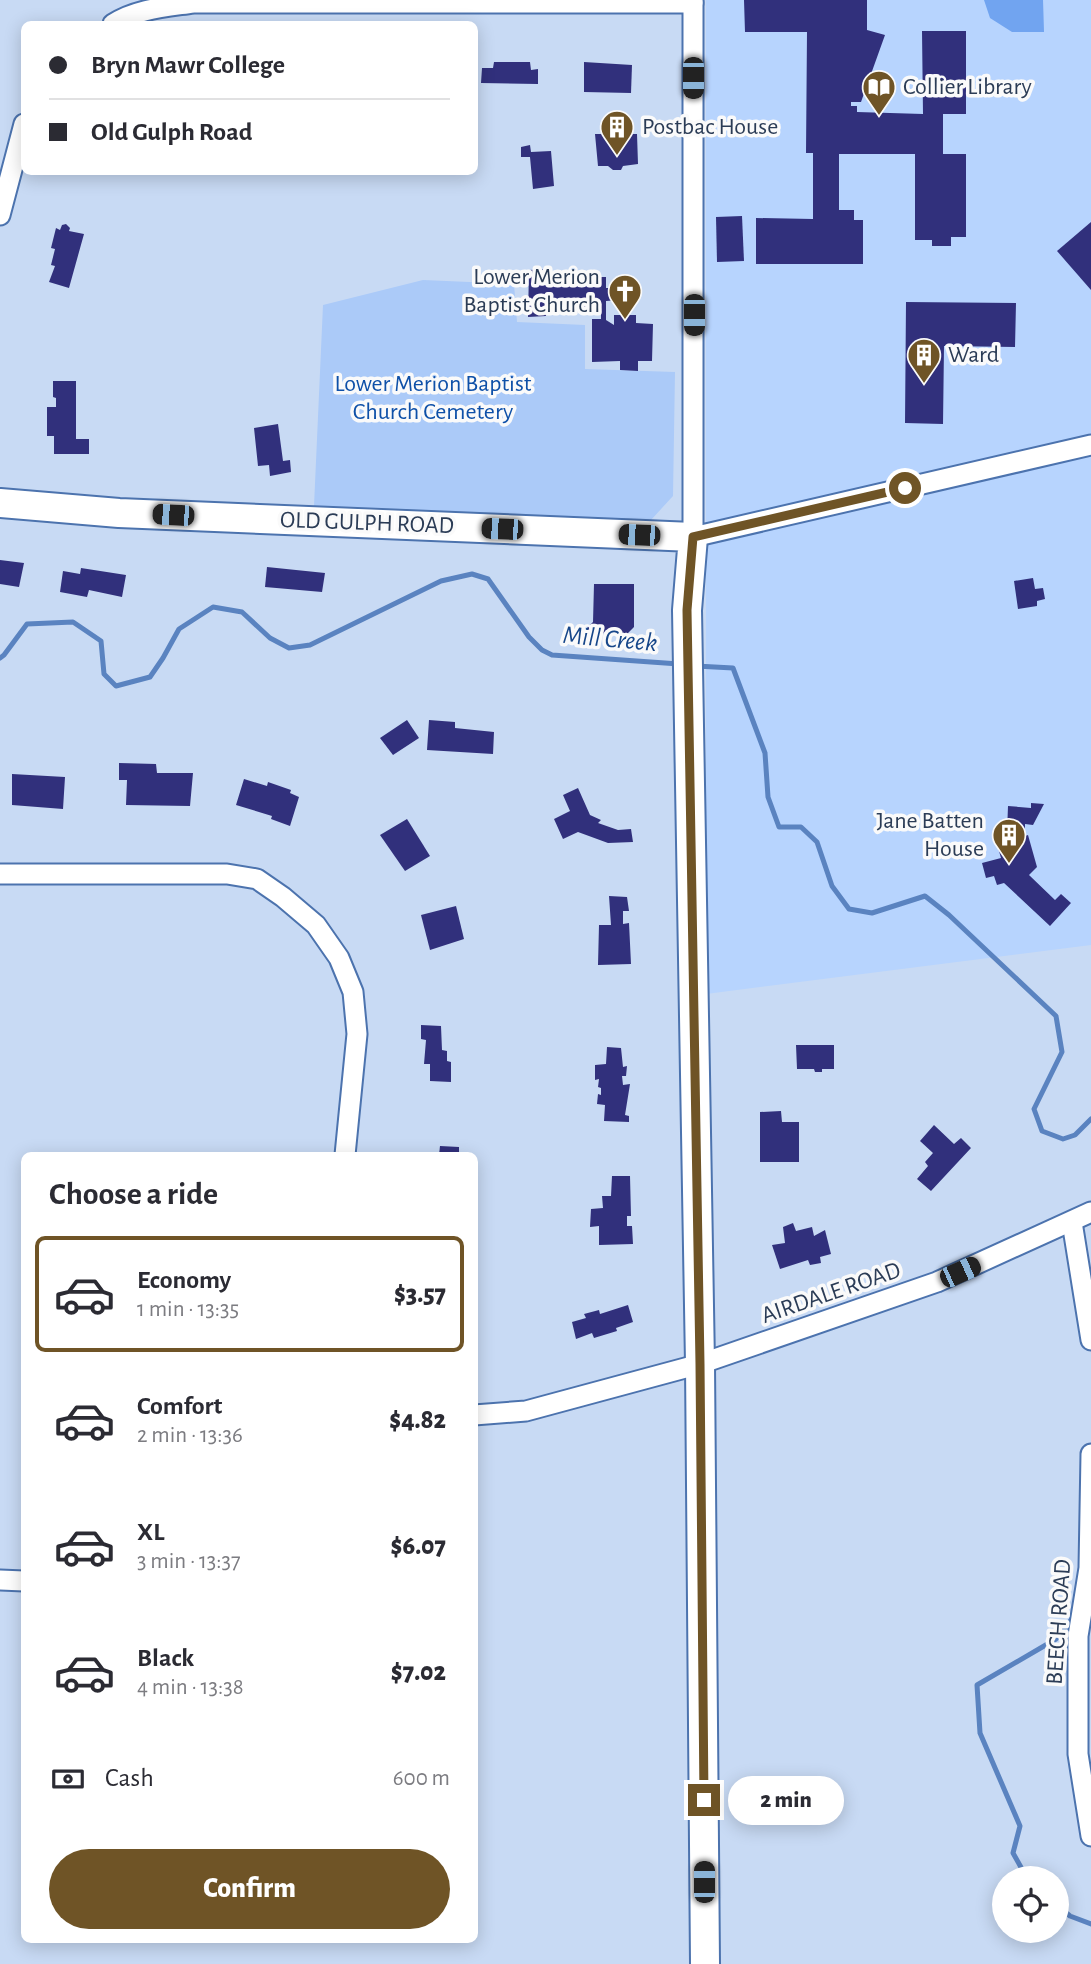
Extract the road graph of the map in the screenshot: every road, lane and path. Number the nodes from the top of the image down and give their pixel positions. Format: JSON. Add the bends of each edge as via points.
{"nodes":[{"id":1,"x":693,"y":2,"type":"edge"},
{"id":2,"x":118,"y":21,"type":"edge"},
{"id":3,"x":21,"y":135,"type":"edge"},
{"id":4,"x":0,"y":215,"type":"edge"},
{"id":5,"x":1091,"y":445,"type":"edge"},
{"id":6,"x":0,"y":503,"type":"edge"},
{"id":7,"x":693,"y":537,"type":"junction"},
{"id":8,"x":0,"y":874,"type":"edge"},
{"id":9,"x":345,"y":1152,"type":"edge"},
{"id":10,"x":1091,"y":1212,"type":"edge"},
{"id":11,"x":1072,"y":1222,"type":"junction"},
{"id":12,"x":1091,"y":1340,"type":"edge"},
{"id":13,"x":700,"y":1364,"type":"junction"},
{"id":14,"x":478,"y":1415,"type":"edge"},
{"id":15,"x":1091,"y":1454,"type":"edge"},
{"id":16,"x":0,"y":1580,"type":"edge"},
{"id":17,"x":21,"y":1581,"type":"edge"},
{"id":18,"x":1091,"y":1836,"type":"edge"},
{"id":19,"x":705,"y":1964,"type":"edge"}],
"edges":[{"from":1,"to":2,"type":"street","via":[[205,3],[155,9]]},
{"from":1,"to":7,"type":"street"},
{"from":3,"to":4,"type":"street"},
{"from":5,"to":7,"type":"street"},
{"from":6,"to":7,"type":"street","name":"OLD GULPH ROAD"},
{"from":7,"to":13,"type":"street","via":[[687,610]]},
{"from":8,"to":9,"type":"street","via":[[227,874],[257,879],[283,897],[316,925],[339,958],[353,992],[357,1034]]},
{"from":10,"to":11,"type":"street","name":"AIRDALE ROAD"},
{"from":11,"to":12,"type":"street"},
{"from":11,"to":13,"type":"street","name":"AIRDALE ROAD","via":[[937,1282]]},
{"from":13,"to":14,"type":"street","name":"AIRDALE ROAD","via":[[526,1411]]},
{"from":13,"to":19,"type":"street"},
{"from":15,"to":18,"type":"street","name":"BEECH ROAD","via":[[1089,1568],[1078,1636],[1078,1754]]},
{"from":16,"to":17,"type":"street"}]}
